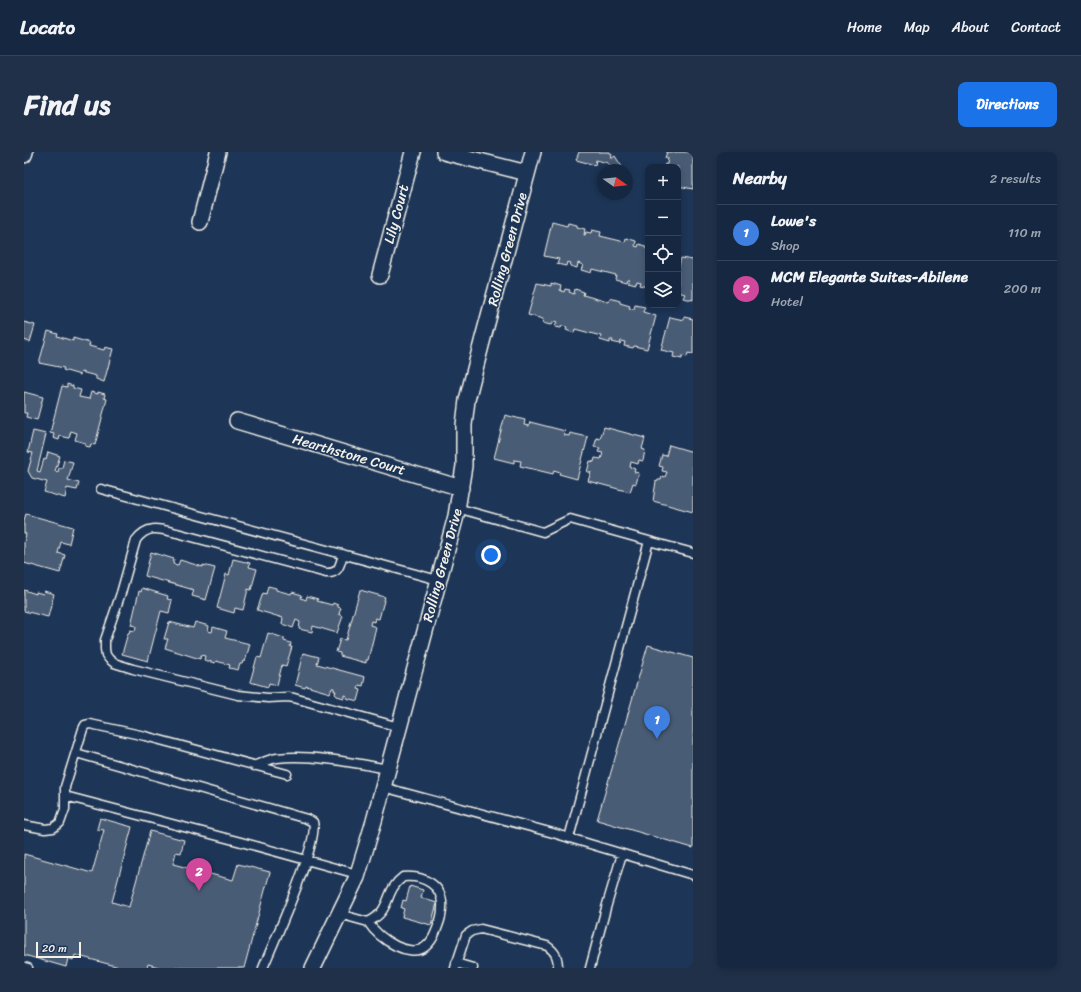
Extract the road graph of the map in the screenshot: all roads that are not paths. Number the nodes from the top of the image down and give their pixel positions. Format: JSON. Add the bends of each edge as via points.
{"nodes":[{"id":1,"x":218,"y":152,"type":"edge"},
{"id":2,"x":413,"y":152,"type":"edge"},
{"id":3,"x":444,"y":152,"type":"edge"},
{"id":4,"x":533,"y":152,"type":"edge"},
{"id":5,"x":527,"y":173,"type":"junction"},
{"id":6,"x":200,"y":222,"type":"dead end"},
{"id":7,"x":380,"y":275,"type":"dead end"},
{"id":8,"x":236,"y":421,"type":"dead end"},
{"id":9,"x":461,"y":488,"type":"junction"},
{"id":10,"x":101,"y":489,"type":"dead end"},
{"id":11,"x":457,"y":508,"type":"junction"},
{"id":12,"x":649,"y":541,"type":"junction"},
{"id":13,"x":693,"y":553,"type":"edge"},
{"id":14,"x":343,"y":554,"type":"junction"},
{"id":15,"x":438,"y":580,"type":"junction"},
{"id":16,"x":399,"y":727,"type":"junction"},
{"id":17,"x":76,"y":753,"type":"junction"},
{"id":18,"x":254,"y":766,"type":"junction"},
{"id":19,"x":388,"y":769,"type":"junction"},
{"id":20,"x":287,"y":774,"type":"dead end"},
{"id":21,"x":383,"y":787,"type":"junction"},
{"id":22,"x":65,"y":796,"type":"junction"},
{"id":23,"x":24,"y":824,"type":"edge"},
{"id":24,"x":569,"y":838,"type":"junction"},
{"id":25,"x":622,"y":854,"type":"junction"},
{"id":26,"x":306,"y":860,"type":"junction"},
{"id":27,"x":357,"y":874,"type":"junction"},
{"id":28,"x":693,"y":875,"type":"edge"},
{"id":29,"x":339,"y":914,"type":"junction"},
{"id":30,"x":368,"y":922,"type":"junction"},
{"id":31,"x":455,"y":966,"type":"edge"},
{"id":32,"x":24,"y":967,"type":"edge"},
{"id":33,"x":28,"y":968,"type":"edge"},
{"id":34,"x":264,"y":968,"type":"edge"},
{"id":35,"x":313,"y":968,"type":"edge"},
{"id":36,"x":473,"y":968,"type":"edge"},
{"id":37,"x":558,"y":968,"type":"edge"},
{"id":38,"x":590,"y":968,"type":"edge"}],
"edges":[{"from":1,"to":6,"type":"street"},
{"from":2,"to":7,"type":"street","name":"Lily Court"},
{"from":3,"to":5,"type":"street"},
{"from":4,"to":5,"type":"street","name":"Rolling Green Drive"},
{"from":5,"to":9,"type":"street","name":"Rolling Green Drive","via":[[467,400]]},
{"from":8,"to":9,"type":"street","name":"Hearthstone Court"},
{"from":9,"to":11,"type":"street","name":"Rolling Green Drive"},
{"from":10,"to":14,"type":"lane"},
{"from":11,"to":12,"type":"lane","via":[[543,532],[570,519]]},
{"from":11,"to":15,"type":"street","name":"Rolling Green Drive"},
{"from":12,"to":13,"type":"lane"},
{"from":12,"to":24,"type":"lane"},
{"from":14,"to":15,"type":"lane"},
{"from":14,"to":16,"type":"lane","via":[[340,566],[332,574],[183,534],[149,529],[142,532],[136,540],[105,640],[106,655],[118,664],[154,675],[238,695],[294,698]]},
{"from":15,"to":16,"type":"street","name":"Rolling Green Drive"},
{"from":16,"to":19,"type":"street","name":"Rolling Green Drive"},
{"from":17,"to":18,"type":"lane","via":[[83,729],[85,725],[90,724],[145,736]]},
{"from":17,"to":22,"type":"lane","via":[[65,787]]},
{"from":17,"to":26,"type":"lane","via":[[307,819],[313,822],[314,826]]},
{"from":18,"to":19,"type":"lane","via":[[276,758],[298,757]]},
{"from":18,"to":20,"type":"lane"},
{"from":19,"to":21,"type":"street","name":"Rolling Green Drive"},
{"from":21,"to":24,"type":"lane"},
{"from":21,"to":27,"type":"street","name":"Rolling Green Drive"},
{"from":22,"to":23,"type":"lane","via":[[65,808],[60,823],[53,828],[45,829]]},
{"from":22,"to":26,"type":"lane"},
{"from":24,"to":25,"type":"lane"},
{"from":25,"to":28,"type":"lane"},
{"from":25,"to":38,"type":"lane"},
{"from":26,"to":27,"type":"lane"},
{"from":26,"to":34,"type":"lane"},
{"from":27,"to":29,"type":"street","name":"Rolling Green Drive"},
{"from":29,"to":30,"type":"lane"},
{"from":29,"to":35,"type":"street","name":"Rolling Green Drive"},
{"from":30,"to":30,"type":"lane","via":[[372,929],[389,942],[401,948],[418,950],[432,941],[440,919],[442,900],[434,885],[426,880],[403,877],[392,887],[383,911]]},
{"from":31,"to":36,"type":"lane"},
{"from":31,"to":37,"type":"lane","via":[[466,935],[481,929],[547,946],[556,955]]},
{"from":32,"to":33,"type":"lane"}]}
